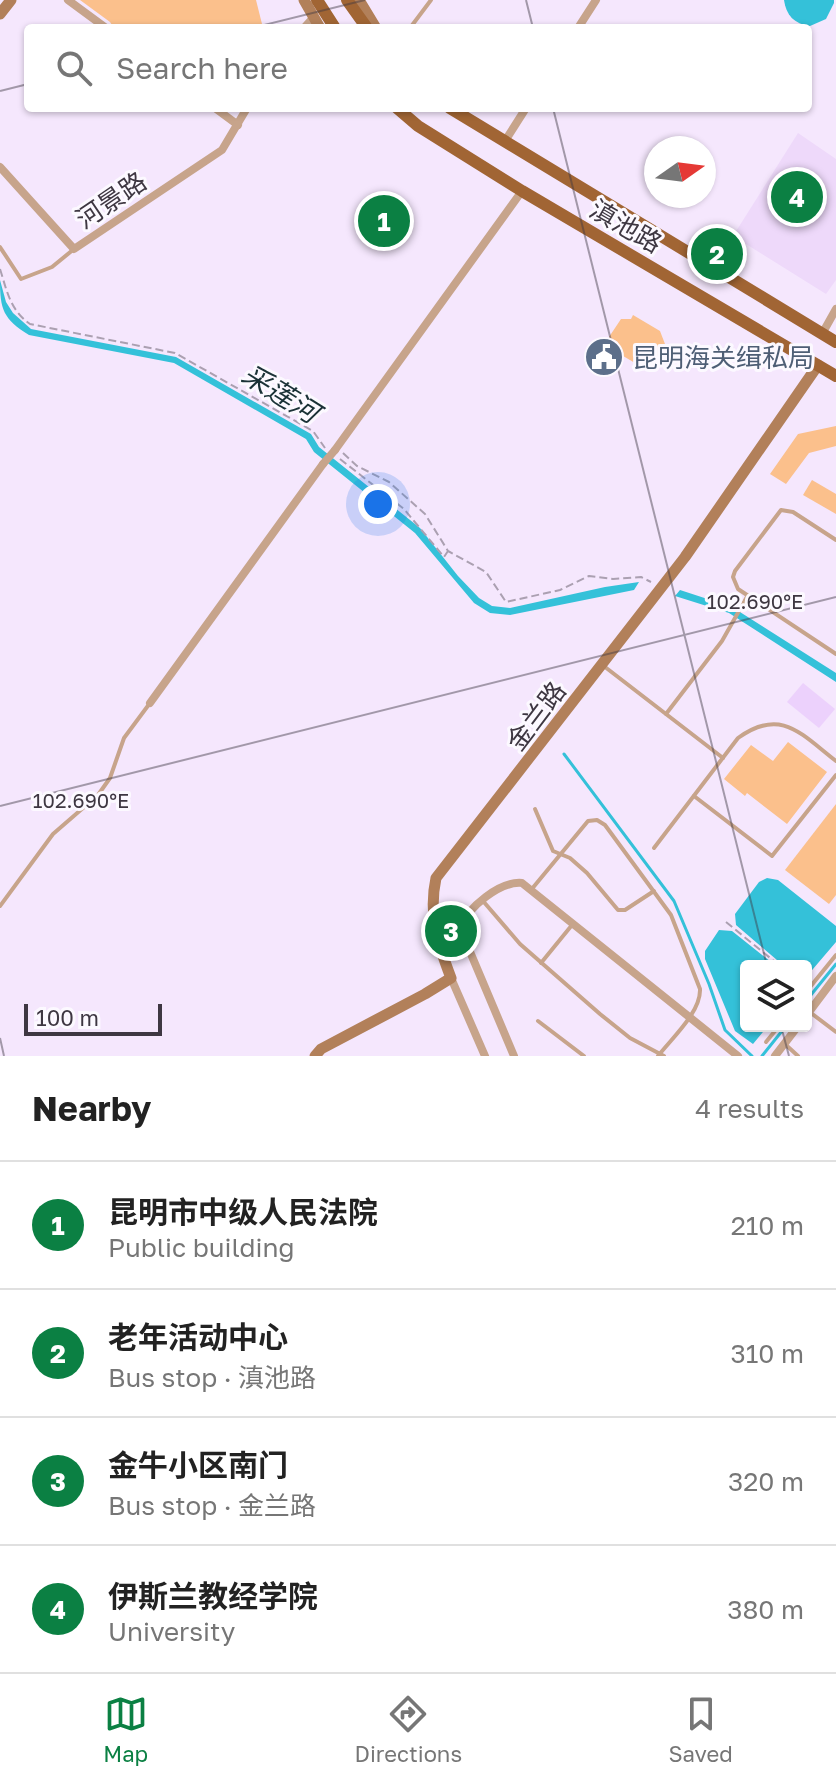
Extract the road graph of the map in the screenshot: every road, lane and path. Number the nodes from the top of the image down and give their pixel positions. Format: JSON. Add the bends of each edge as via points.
{"nodes":[{"id":1,"x":11,"y":0,"type":"edge"},
{"id":2,"x":68,"y":0,"type":"edge"},
{"id":3,"x":304,"y":0,"type":"edge"},
{"id":4,"x":317,"y":0,"type":"edge"},
{"id":5,"x":431,"y":0,"type":"edge"},
{"id":6,"x":596,"y":0,"type":"edge"},
{"id":7,"x":353,"y":4,"type":"edge"},
{"id":8,"x":0,"y":14,"type":"edge"},
{"id":9,"x":317,"y":23,"type":"edge"},
{"id":10,"x":101,"y":24,"type":"edge"},
{"id":11,"x":332,"y":24,"type":"edge"},
{"id":12,"x":365,"y":24,"type":"edge"},
{"id":13,"x":372,"y":24,"type":"edge"},
{"id":14,"x":413,"y":24,"type":"edge"},
{"id":15,"x":581,"y":24,"type":"edge"},
{"id":16,"x":220,"y":112,"type":"edge"},
{"id":17,"x":245,"y":112,"type":"edge"},
{"id":18,"x":402,"y":112,"type":"edge"},
{"id":19,"x":457,"y":112,"type":"edge"},
{"id":20,"x":523,"y":112,"type":"edge"},
{"id":21,"x":238,"y":125,"type":"junction"},
{"id":22,"x":505,"y":141,"type":"junction"},
{"id":23,"x":0,"y":167,"type":"edge"},
{"id":24,"x":522,"y":191,"type":"junction"},
{"id":25,"x":0,"y":247,"type":"edge"},
{"id":26,"x":74,"y":249,"type":"junction"},
{"id":27,"x":0,"y":269,"type":"edge"},
{"id":28,"x":836,"y":309,"type":"edge"},
{"id":29,"x":822,"y":334,"type":"junction"},
{"id":30,"x":836,"y":342,"type":"edge"},
{"id":31,"x":818,"y":365,"type":"junction"},
{"id":32,"x":836,"y":376,"type":"edge"},
{"id":33,"x":336,"y":448,"type":"junction"},
{"id":34,"x":836,"y":540,"type":"edge"},
{"id":35,"x":448,"y":551,"type":"junction"},
{"id":36,"x":661,"y":589,"type":"junction"},
{"id":37,"x":748,"y":595,"type":"junction"},
{"id":38,"x":836,"y":654,"type":"edge"},
{"id":39,"x":602,"y":665,"type":"junction"},
{"id":40,"x":150,"y":703,"type":"joint"},
{"id":41,"x":666,"y":714,"type":"junction"},
{"id":42,"x":723,"y":758,"type":"junction"},
{"id":43,"x":836,"y":761,"type":"edge"},
{"id":44,"x":836,"y":775,"type":"edge"},
{"id":45,"x":694,"y":796,"type":"junction"},
{"id":46,"x":535,"y":809,"type":"dead end"},
{"id":47,"x":654,"y":848,"type":"dead end"},
{"id":48,"x":559,"y":855,"type":"junction"},
{"id":49,"x":531,"y":890,"type":"junction"},
{"id":50,"x":654,"y":891,"type":"junction"},
{"id":51,"x":483,"y":901,"type":"junction"},
{"id":52,"x":0,"y":906,"type":"edge"},
{"id":53,"x":726,"y":922,"type":"dead end"},
{"id":54,"x":573,"y":924,"type":"junction"},
{"id":55,"x":836,"y":955,"type":"edge"},
{"id":56,"x":773,"y":960,"type":"edge"},
{"id":57,"x":541,"y":963,"type":"junction"},
{"id":58,"x":451,"y":978,"type":"junction"},
{"id":59,"x":835,"y":981,"type":"edge"},
{"id":60,"x":812,"y":985,"type":"edge"},
{"id":61,"x":812,"y":1009,"type":"edge"},
{"id":62,"x":689,"y":1017,"type":"junction"},
{"id":63,"x":812,"y":1017,"type":"edge"},
{"id":64,"x":538,"y":1021,"type":"dead end"},
{"id":65,"x":774,"y":1032,"type":"edge"},
{"id":66,"x":793,"y":1032,"type":"edge"},
{"id":67,"x":836,"y":1032,"type":"edge"},
{"id":68,"x":766,"y":1042,"type":"dead end"},
{"id":69,"x":784,"y":1044,"type":"junction"},
{"id":70,"x":661,"y":1055,"type":"edge"},
{"id":71,"x":315,"y":1056,"type":"edge"},
{"id":72,"x":485,"y":1056,"type":"edge"},
{"id":73,"x":514,"y":1056,"type":"edge"},
{"id":74,"x":584,"y":1056,"type":"edge"},
{"id":75,"x":738,"y":1056,"type":"edge"},
{"id":76,"x":775,"y":1056,"type":"edge"},
{"id":77,"x":798,"y":1056,"type":"edge"}],
"edges":[{"from":1,"to":8,"type":"street"},
{"from":2,"to":10,"type":"street"},
{"from":3,"to":9,"type":"street"},
{"from":4,"to":11,"type":"main road"},
{"from":5,"to":14,"type":"lane"},
{"from":6,"to":15,"type":"street"},
{"from":7,"to":12,"type":"main road"},
{"from":7,"to":13,"type":"street"},
{"from":16,"to":21,"type":"street"},
{"from":17,"to":21,"type":"street","name":"河景路"},
{"from":18,"to":24,"type":"main road","name":"滇池路"},
{"from":19,"to":22,"type":"main road","name":"滇池路"},
{"from":20,"to":22,"type":"street"},
{"from":21,"to":26,"type":"street","name":"河景路","via":[[222,150]]},
{"from":22,"to":29,"type":"main road","name":"滇池路"},
{"from":23,"to":26,"type":"street","name":"河景路"},
{"from":24,"to":31,"type":"main road","name":"滇池路"},
{"from":24,"to":33,"type":"street"},
{"from":25,"to":26,"type":"lane","via":[[21,279],[52,267]]},
{"from":27,"to":35,"type":"path","via":[[10,302],[30,324],[175,353],[313,431],[320,445],[404,509],[444,557]]},
{"from":28,"to":29,"type":"street"},
{"from":29,"to":30,"type":"main road","name":"滇池路"},
{"from":31,"to":32,"type":"main road","name":"滇池路"},
{"from":31,"to":36,"type":"street","name":"金兰路"},
{"from":33,"to":35,"type":"path","via":[[389,482],[425,514]]},
{"from":33,"to":40,"type":"street","bridge":true},
{"from":34,"to":37,"type":"lane","via":[[781,510],[735,571],[734,584]]},
{"from":35,"to":36,"type":"path","via":[[486,572],[506,602],[560,590],[589,576],[641,577]]},
{"from":36,"to":39,"type":"street","name":"金兰路"},
{"from":37,"to":38,"type":"lane"},
{"from":37,"to":41,"type":"lane"},
{"from":39,"to":41,"type":"lane"},
{"from":39,"to":58,"type":"street","name":"金兰路","via":[[436,878],[434,925]]},
{"from":40,"to":52,"type":"lane","via":[[124,738],[98,795],[53,834]]},
{"from":41,"to":42,"type":"lane"},
{"from":42,"to":43,"type":"lane","via":[[738,738],[769,723],[786,725]]},
{"from":42,"to":45,"type":"lane"},
{"from":44,"to":45,"type":"lane","via":[[772,856]]},
{"from":45,"to":47,"type":"lane"},
{"from":46,"to":48,"type":"lane"},
{"from":48,"to":49,"type":"lane"},
{"from":48,"to":50,"type":"lane","via":[[587,873],[618,910]]},
{"from":48,"to":50,"type":"lane","via":[[588,821],[597,820]]},
{"from":49,"to":51,"type":"street","via":[[522,883],[508,884]]},
{"from":49,"to":54,"type":"street"},
{"from":50,"to":62,"type":"lane","via":[[671,915],[700,989]]},
{"from":51,"to":57,"type":"lane"},
{"from":51,"to":73,"type":"street","via":[[460,928]]},
{"from":53,"to":56,"type":"path"},
{"from":54,"to":57,"type":"lane"},
{"from":54,"to":62,"type":"street"},
{"from":55,"to":60,"type":"lane"},
{"from":57,"to":70,"type":"lane","via":[[630,1038]]},
{"from":58,"to":71,"type":"street"},
{"from":58,"to":72,"type":"street"},
{"from":59,"to":61,"type":"street"},
{"from":62,"to":70,"type":"lane"},
{"from":62,"to":75,"type":"street"},
{"from":63,"to":67,"type":"lane"},
{"from":64,"to":74,"type":"lane"},
{"from":65,"to":68,"type":"lane"},
{"from":66,"to":69,"type":"street"},
{"from":69,"to":76,"type":"street"},
{"from":69,"to":77,"type":"lane"}]}
